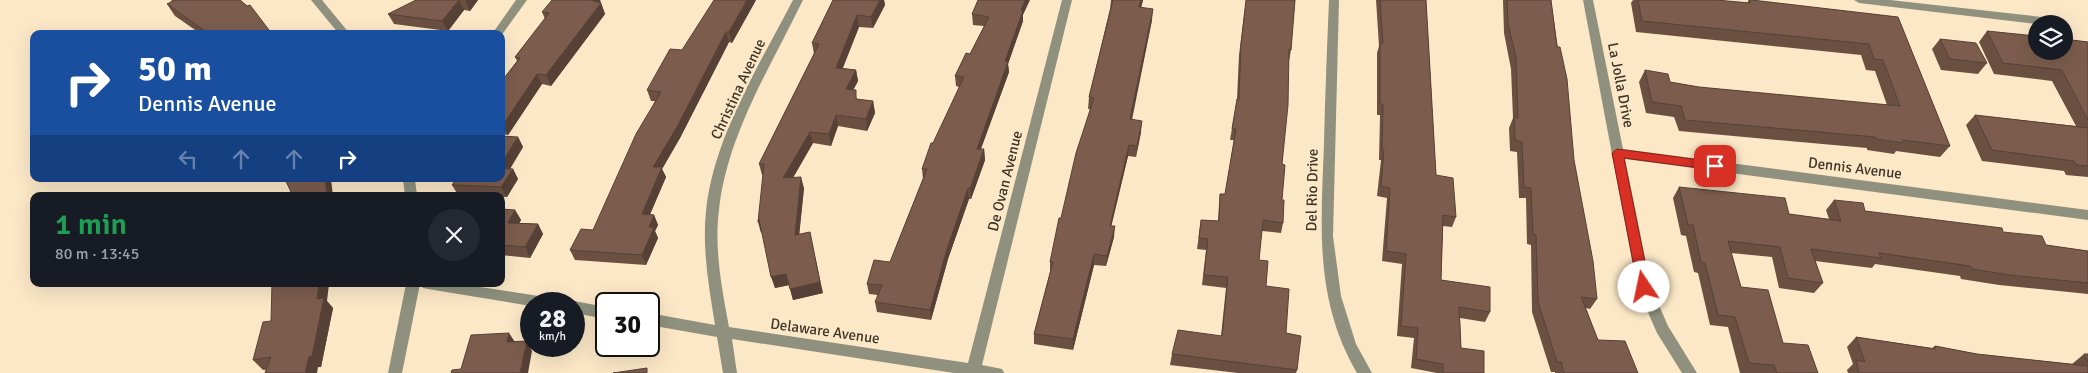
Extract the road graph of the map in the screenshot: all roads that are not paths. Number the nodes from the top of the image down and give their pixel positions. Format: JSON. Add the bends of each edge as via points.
{"nodes":[{"id":1,"x":316,"y":0,"type":"edge"},
{"id":2,"x":522,"y":0,"type":"edge"},
{"id":3,"x":798,"y":0,"type":"edge"},
{"id":4,"x":1067,"y":0,"type":"edge"},
{"id":5,"x":1334,"y":0,"type":"edge"},
{"id":6,"x":1588,"y":0,"type":"edge"},
{"id":7,"x":1859,"y":0,"type":"edge"},
{"id":8,"x":2028,"y":19,"type":"edge"},
{"id":9,"x":342,"y":30,"type":"edge"},
{"id":10,"x":500,"y":30,"type":"edge"},
{"id":11,"x":1617,"y":153,"type":"junction"},
{"id":12,"x":2088,"y":215,"type":"edge"},
{"id":13,"x":412,"y":287,"type":"edge"},
{"id":14,"x":447,"y":287,"type":"edge"},
{"id":15,"x":520,"y":299,"type":"edge"},
{"id":16,"x":660,"y":321,"type":"edge"},
{"id":17,"x":725,"y":332,"type":"junction"},
{"id":18,"x":974,"y":369,"type":"junction"},
{"id":19,"x":395,"y":373,"type":"edge"},
{"id":20,"x":730,"y":373,"type":"edge"},
{"id":21,"x":997,"y":373,"type":"edge"},
{"id":22,"x":1365,"y":373,"type":"edge"},
{"id":23,"x":1690,"y":373,"type":"edge"}],
"edges":[{"from":1,"to":9,"type":"street"},
{"from":2,"to":10,"type":"street"},
{"from":3,"to":17,"type":"street","name":"Christina Avenue","via":[[727,146],[715,199],[710,239],[714,283]]},
{"from":4,"to":18,"type":"street","name":"De Ovan Avenue"},
{"from":5,"to":22,"type":"street","name":"Del Rio Drive","via":[[1327,236],[1334,296],[1349,346]]},
{"from":6,"to":11,"type":"street","name":"La Jolla Drive"},
{"from":7,"to":8,"type":"street"},
{"from":11,"to":12,"type":"street","name":"Dennis Avenue"},
{"from":11,"to":23,"type":"street","name":"La Jolla Drive","via":[[1644,287],[1662,329]]},
{"from":13,"to":19,"type":"street"},
{"from":14,"to":15,"type":"street"},
{"from":16,"to":17,"type":"street","name":"Delaware Avenue"},
{"from":17,"to":18,"type":"street","name":"Delaware Avenue"},
{"from":17,"to":20,"type":"street","name":"Christina Avenue"},
{"from":18,"to":21,"type":"street","name":"Delaware Avenue"}]}
